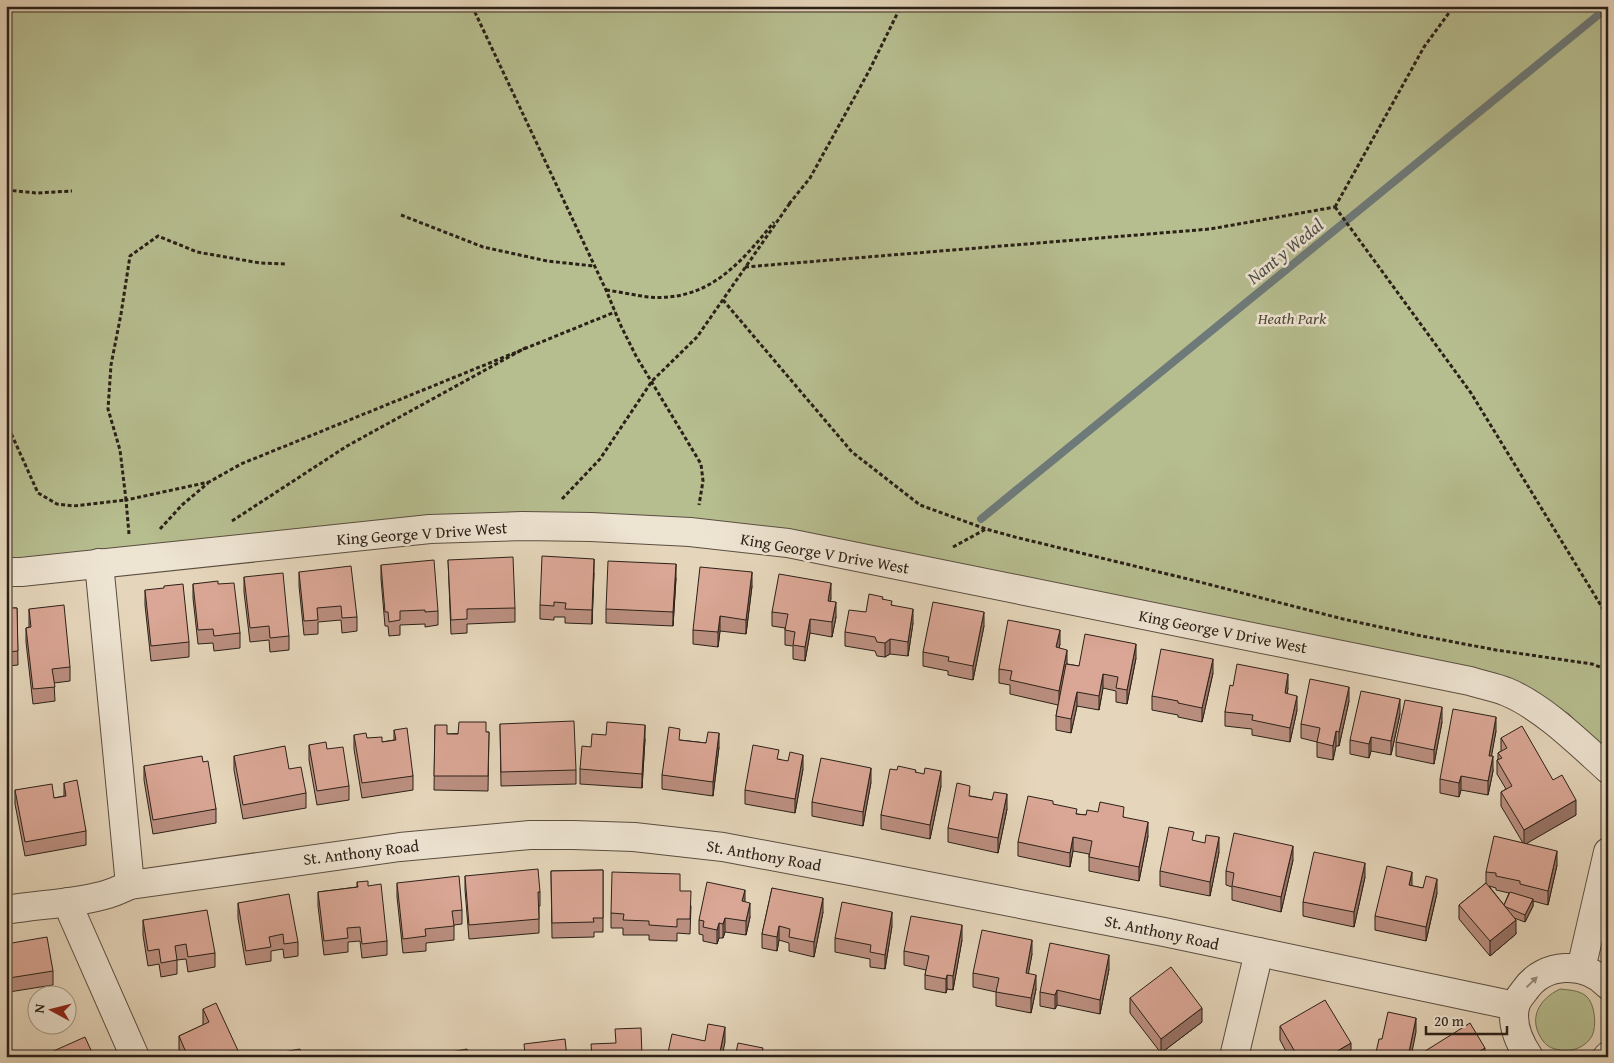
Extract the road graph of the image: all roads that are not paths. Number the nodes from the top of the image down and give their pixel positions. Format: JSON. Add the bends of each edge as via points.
{"nodes":[{"id":1,"x":99,"y":563,"type":"junction"},
{"id":2,"x":6,"y":572,"type":"edge"},
{"id":3,"x":1608,"y":769,"type":"edge"},
{"id":4,"x":1608,"y":852,"type":"edge"},
{"id":5,"x":130,"y":884,"type":"junction"},
{"id":6,"x":68,"y":902,"type":"junction"},
{"id":7,"x":6,"y":910,"type":"edge"},
{"id":8,"x":1259,"y":952,"type":"junction"},
{"id":9,"x":1581,"y":969,"type":"junction"},
{"id":10,"x":1608,"y":985,"type":"edge"},
{"id":11,"x":1515,"y":1006,"type":"junction"},
{"id":12,"x":135,"y":1057,"type":"edge"},
{"id":13,"x":1234,"y":1057,"type":"edge"},
{"id":14,"x":1530,"y":1057,"type":"edge"}],
"edges":[{"from":1,"to":2,"type":"street","name":"King George V Drive West"},
{"from":1,"to":3,"type":"street","name":"King George V Drive West","via":[[430,529],[522,526],[690,532],[788,542],[1470,681],[1523,700]]},
{"from":1,"to":5,"type":"street"},
{"from":4,"to":9,"type":"street"},
{"from":5,"to":6,"type":"street","name":"St. Anthony Road","via":[[107,894]]},
{"from":5,"to":8,"type":"street","name":"St. Anthony Road","via":[[400,847],[530,835],[634,837],[722,847]]},
{"from":6,"to":7,"type":"street","name":"St. Anthony Road"},
{"from":6,"to":12,"type":"street"},
{"from":8,"to":11,"type":"street","name":"St. Anthony Road"},
{"from":8,"to":13,"type":"street"},
{"from":9,"to":10,"type":"street"},
{"from":11,"to":9,"type":"street","one_way":true,"via":[[1530,983],[1542,973],[1557,968]]},
{"from":11,"to":14,"type":"street","via":[[1515,1027],[1520,1044]]}]}
